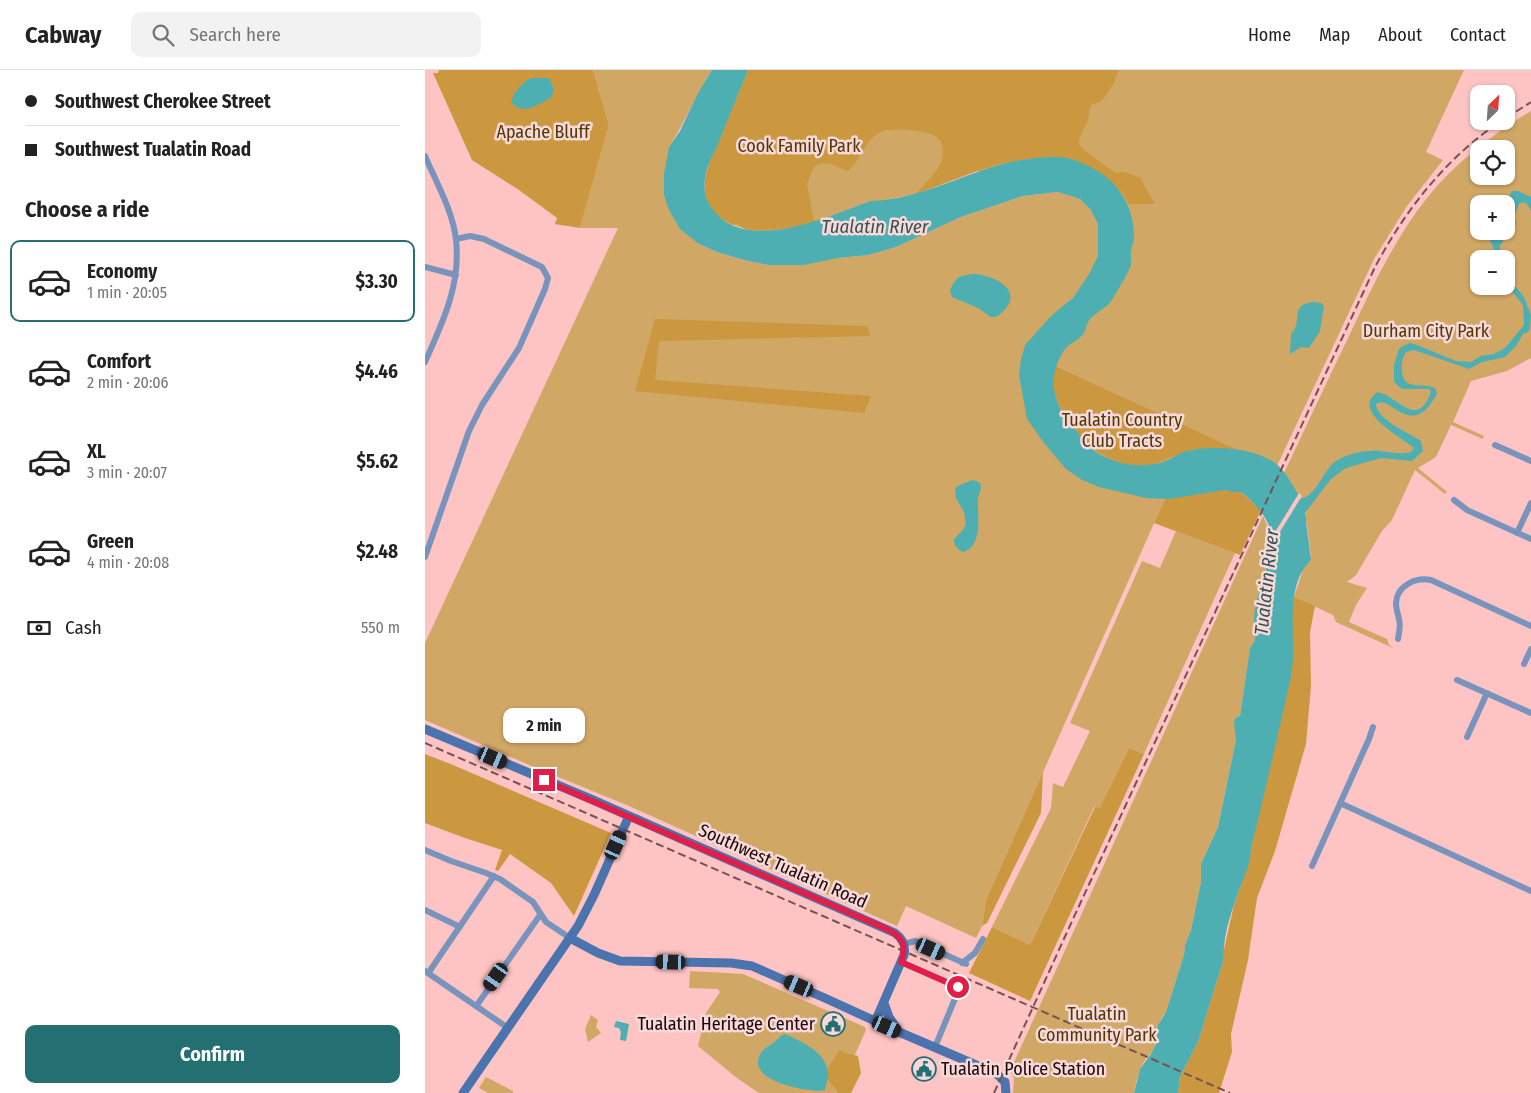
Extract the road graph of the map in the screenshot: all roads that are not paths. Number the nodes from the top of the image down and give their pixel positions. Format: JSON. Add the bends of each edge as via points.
{"nodes":[{"id":1,"x":425,"y":156,"type":"edge"},
{"id":2,"x":456,"y":239,"type":"junction"},
{"id":3,"x":425,"y":267,"type":"edge"},
{"id":4,"x":456,"y":275,"type":"junction"},
{"id":5,"x":425,"y":362,"type":"edge"},
{"id":6,"x":1495,"y":445,"type":"dead end"},
{"id":7,"x":1531,"y":461,"type":"edge"},
{"id":8,"x":1454,"y":500,"type":"dead end"},
{"id":9,"x":1531,"y":503,"type":"edge"},
{"id":10,"x":1517,"y":533,"type":"junction"},
{"id":11,"x":1531,"y":539,"type":"edge"},
{"id":12,"x":425,"y":557,"type":"edge"},
{"id":13,"x":1531,"y":626,"type":"edge"},
{"id":14,"x":1398,"y":639,"type":"dead end"},
{"id":15,"x":1531,"y":649,"type":"edge"},
{"id":16,"x":1524,"y":664,"type":"dead end"},
{"id":17,"x":1457,"y":680,"type":"dead end"},
{"id":18,"x":1487,"y":693,"type":"junction"},
{"id":19,"x":1531,"y":714,"type":"edge"},
{"id":20,"x":1373,"y":727,"type":"dead end"},
{"id":21,"x":425,"y":729,"type":"edge"},
{"id":22,"x":1467,"y":737,"type":"dead end"},
{"id":23,"x":1340,"y":803,"type":"junction"},
{"id":24,"x":629,"y":816,"type":"junction"},
{"id":25,"x":425,"y":850,"type":"edge"},
{"id":26,"x":1312,"y":866,"type":"dead end"},
{"id":27,"x":494,"y":876,"type":"junction"},
{"id":28,"x":1531,"y":891,"type":"edge"},
{"id":29,"x":425,"y":910,"type":"edge"},
{"id":30,"x":540,"y":915,"type":"junction"},
{"id":31,"x":460,"y":927,"type":"junction"},
{"id":32,"x":570,"y":938,"type":"junction"},
{"id":33,"x":983,"y":939,"type":"dead end"},
{"id":34,"x":904,"y":944,"type":"junction"},
{"id":35,"x":901,"y":962,"type":"junction"},
{"id":36,"x":427,"y":972,"type":"edge"},
{"id":37,"x":884,"y":1002,"type":"junction"},
{"id":38,"x":477,"y":1005,"type":"junction"},
{"id":39,"x":875,"y":1022,"type":"junction"},
{"id":40,"x":508,"y":1028,"type":"junction"},
{"id":41,"x":899,"y":1032,"type":"junction"},
{"id":42,"x":935,"y":1047,"type":"junction"},
{"id":43,"x":463,"y":1093,"type":"edge"},
{"id":44,"x":1006,"y":1093,"type":"edge"}],
"edges":[{"from":1,"to":2,"type":"street","via":[[449,213]]},
{"from":2,"to":4,"type":"street"},
{"from":2,"to":12,"type":"street","via":[[470,236],[484,240],[542,267],[547,278],[545,290],[519,348],[482,405],[469,432]]},
{"from":3,"to":4,"type":"street"},
{"from":4,"to":5,"type":"street","via":[[446,316]]},
{"from":6,"to":7,"type":"street"},
{"from":8,"to":10,"type":"street","via":[[1467,510]]},
{"from":9,"to":10,"type":"street"},
{"from":10,"to":11,"type":"street"},
{"from":13,"to":14,"type":"street","via":[[1431,580],[1418,579],[1404,586],[1396,600],[1400,620]]},
{"from":15,"to":16,"type":"street"},
{"from":17,"to":18,"type":"street"},
{"from":18,"to":19,"type":"street"},
{"from":18,"to":22,"type":"street"},
{"from":20,"to":23,"type":"street"},
{"from":21,"to":24,"type":"main road","name":"Southwest Tualatin Road"},
{"from":23,"to":26,"type":"street"},
{"from":23,"to":28,"type":"street"},
{"from":24,"to":32,"type":"main road","via":[[594,895]]},
{"from":24,"to":34,"type":"main road","name":"Southwest Tualatin Road","via":[[889,930]]},
{"from":25,"to":27,"type":"street"},
{"from":27,"to":30,"type":"street","via":[[533,902]]},
{"from":27,"to":31,"type":"street"},
{"from":29,"to":31,"type":"street"},
{"from":30,"to":32,"type":"street"},
{"from":30,"to":38,"type":"street"},
{"from":31,"to":36,"type":"street"},
{"from":32,"to":39,"type":"main road","via":[[620,961],[747,965]]},
{"from":32,"to":40,"type":"main road"},
{"from":33,"to":34,"type":"street","via":[[964,964],[915,941]]},
{"from":34,"to":35,"type":"main road"},
{"from":35,"to":37,"type":"main road"},
{"from":35,"to":42,"type":"street","via":[[959,989]]},
{"from":36,"to":38,"type":"street"},
{"from":37,"to":39,"type":"main road"},
{"from":37,"to":41,"type":"main road","via":[[889,1018]]},
{"from":38,"to":40,"type":"street"},
{"from":39,"to":41,"type":"main road"},
{"from":40,"to":43,"type":"main road"},
{"from":41,"to":42,"type":"main road"},
{"from":42,"to":44,"type":"main road","via":[[1002,1077]]}]}
